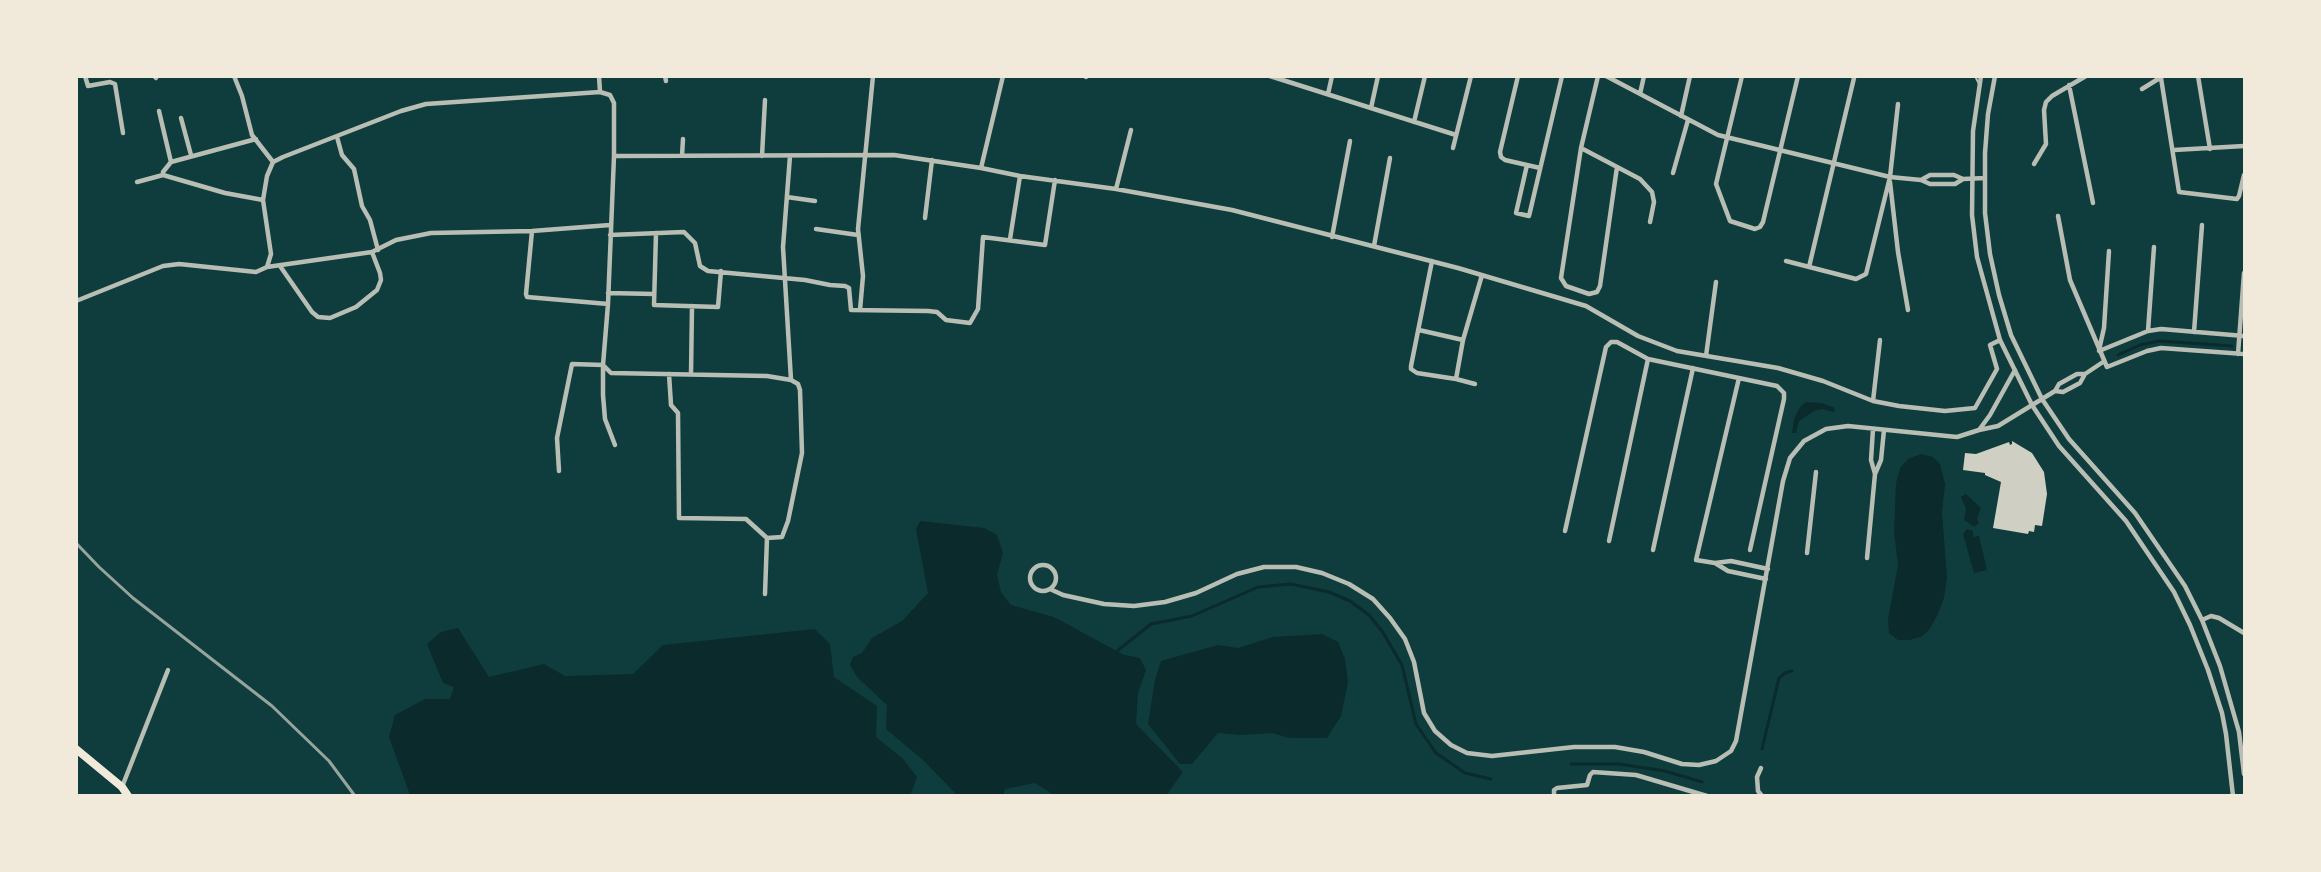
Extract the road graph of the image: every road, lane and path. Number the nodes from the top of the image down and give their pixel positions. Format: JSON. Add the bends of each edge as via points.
{"nodes":[{"id":1,"x":85,"y":76,"type":"edge"},
{"id":2,"x":234,"y":76,"type":"edge"},
{"id":3,"x":599,"y":76,"type":"edge"},
{"id":4,"x":873,"y":76,"type":"edge"},
{"id":5,"x":1003,"y":76,"type":"edge"},
{"id":6,"x":1332,"y":76,"type":"edge"},
{"id":7,"x":1378,"y":76,"type":"edge"},
{"id":8,"x":1425,"y":76,"type":"edge"},
{"id":9,"x":1471,"y":76,"type":"edge"},
{"id":10,"x":1518,"y":76,"type":"edge"},
{"id":11,"x":1562,"y":76,"type":"edge"},
{"id":12,"x":1598,"y":76,"type":"edge"},
{"id":13,"x":1606,"y":76,"type":"edge"},
{"id":14,"x":1644,"y":76,"type":"edge"},
{"id":15,"x":1690,"y":76,"type":"edge"},
{"id":16,"x":1742,"y":76,"type":"edge"},
{"id":17,"x":1798,"y":76,"type":"edge"},
{"id":18,"x":1975,"y":76,"type":"edge"},
{"id":19,"x":1981,"y":76,"type":"edge"},
{"id":20,"x":1995,"y":76,"type":"edge"},
{"id":21,"x":2086,"y":76,"type":"edge"},
{"id":22,"x":2198,"y":76,"type":"edge"},
{"id":23,"x":1272,"y":77,"type":"edge"},
{"id":24,"x":2162,"y":77,"type":"edge"},
{"id":25,"x":1854,"y":78,"type":"dead end"},
{"id":26,"x":1979,"y":84,"type":"junction"},
{"id":27,"x":2069,"y":85,"type":"junction"},
{"id":28,"x":2142,"y":89,"type":"dead end"},
{"id":29,"x":600,"y":92,"type":"junction"},
{"id":30,"x":1328,"y":94,"type":"junction"},
{"id":31,"x":1640,"y":94,"type":"junction"},
{"id":32,"x":765,"y":100,"type":"dead end"},
{"id":33,"x":1898,"y":104,"type":"dead end"},
{"id":34,"x":1371,"y":108,"type":"junction"},
{"id":35,"x":159,"y":111,"type":"dead end"},
{"id":36,"x":1681,"y":116,"type":"junction"},
{"id":37,"x":181,"y":118,"type":"dead end"},
{"id":38,"x":1688,"y":120,"type":"junction"},
{"id":39,"x":1414,"y":122,"type":"junction"},
{"id":40,"x":1131,"y":130,"type":"dead end"},
{"id":41,"x":123,"y":133,"type":"dead end"},
{"id":42,"x":1456,"y":135,"type":"junction"},
{"id":43,"x":337,"y":137,"type":"junction"},
{"id":44,"x":1727,"y":137,"type":"junction"},
{"id":45,"x":256,"y":139,"type":"junction"},
{"id":46,"x":683,"y":139,"type":"dead end"},
{"id":47,"x":1350,"y":141,"type":"dead end"},
{"id":48,"x":2244,"y":146,"type":"edge"},
{"id":49,"x":1453,"y":148,"type":"dead end"},
{"id":50,"x":1581,"y":148,"type":"junction"},
{"id":51,"x":2210,"y":149,"type":"junction"},
{"id":52,"x":1780,"y":150,"type":"junction"},
{"id":53,"x":2174,"y":150,"type":"junction"},
{"id":54,"x":866,"y":154,"type":"junction"},
{"id":55,"x":190,"y":155,"type":"junction"},
{"id":56,"x":614,"y":156,"type":"junction"},
{"id":57,"x":682,"y":156,"type":"junction"},
{"id":58,"x":762,"y":156,"type":"junction"},
{"id":59,"x":790,"y":156,"type":"junction"},
{"id":60,"x":1390,"y":158,"type":"dead end"},
{"id":61,"x":932,"y":160,"type":"junction"},
{"id":62,"x":171,"y":162,"type":"junction"},
{"id":63,"x":273,"y":162,"type":"junction"},
{"id":64,"x":1834,"y":164,"type":"junction"},
{"id":65,"x":2034,"y":164,"type":"dead end"},
{"id":66,"x":1527,"y":165,"type":"junction"},
{"id":67,"x":1617,"y":167,"type":"junction"},
{"id":68,"x":981,"y":168,"type":"junction"},
{"id":69,"x":1540,"y":168,"type":"junction"},
{"id":70,"x":1673,"y":173,"type":"dead end"},
{"id":71,"x":2244,"y":175,"type":"edge"},
{"id":72,"x":163,"y":176,"type":"junction"},
{"id":73,"x":1020,"y":176,"type":"junction"},
{"id":74,"x":1890,"y":177,"type":"junction"},
{"id":75,"x":1972,"y":178,"type":"junction"},
{"id":76,"x":1985,"y":178,"type":"junction"},
{"id":77,"x":1963,"y":179,"type":"junction"},
{"id":78,"x":1055,"y":180,"type":"junction"},
{"id":79,"x":1921,"y":180,"type":"junction"},
{"id":80,"x":137,"y":182,"type":"dead end"},
{"id":81,"x":1116,"y":189,"type":"junction"},
{"id":82,"x":787,"y":197,"type":"junction"},
{"id":83,"x":263,"y":200,"type":"junction"},
{"id":84,"x":815,"y":201,"type":"dead end"},
{"id":85,"x":2093,"y":203,"type":"dead end"},
{"id":86,"x":2058,"y":216,"type":"dead end"},
{"id":87,"x":925,"y":218,"type":"dead end"},
{"id":88,"x":1650,"y":222,"type":"dead end"},
{"id":89,"x":610,"y":225,"type":"junction"},
{"id":90,"x":2202,"y":225,"type":"dead end"},
{"id":91,"x":816,"y":229,"type":"dead end"},
{"id":92,"x":532,"y":231,"type":"junction"},
{"id":93,"x":656,"y":233,"type":"junction"},
{"id":94,"x":610,"y":235,"type":"junction"},
{"id":95,"x":858,"y":235,"type":"junction"},
{"id":96,"x":1332,"y":237,"type":"junction"},
{"id":97,"x":1010,"y":240,"type":"junction"},
{"id":98,"x":1374,"y":246,"type":"junction"},
{"id":99,"x":2154,"y":247,"type":"dead end"},
{"id":100,"x":378,"y":250,"type":"junction"},
{"id":101,"x":2109,"y":251,"type":"dead end"},
{"id":102,"x":372,"y":252,"type":"junction"},
{"id":103,"x":1432,"y":261,"type":"junction"},
{"id":104,"x":1786,"y":261,"type":"dead end"},
{"id":105,"x":280,"y":266,"type":"junction"},
{"id":106,"x":267,"y":267,"type":"junction"},
{"id":107,"x":1809,"y":267,"type":"junction"},
{"id":108,"x":721,"y":271,"type":"junction"},
{"id":109,"x":2244,"y":273,"type":"edge"},
{"id":110,"x":1482,"y":275,"type":"junction"},
{"id":111,"x":786,"y":279,"type":"junction"},
{"id":112,"x":1716,"y":282,"type":"dead end"},
{"id":113,"x":608,"y":293,"type":"junction"},
{"id":114,"x":654,"y":294,"type":"junction"},
{"id":115,"x":76,"y":301,"type":"edge"},
{"id":116,"x":608,"y":304,"type":"junction"},
{"id":117,"x":692,"y":306,"type":"junction"},
{"id":118,"x":860,"y":310,"type":"junction"},
{"id":119,"x":1908,"y":310,"type":"dead end"},
{"id":120,"x":1419,"y":330,"type":"junction"},
{"id":121,"x":2148,"y":331,"type":"junction"},
{"id":122,"x":2194,"y":332,"type":"junction"},
{"id":123,"x":2242,"y":336,"type":"edge"},
{"id":124,"x":1463,"y":340,"type":"junction"},
{"id":125,"x":1880,"y":340,"type":"dead end"},
{"id":126,"x":2000,"y":340,"type":"junction"},
{"id":127,"x":2099,"y":351,"type":"junction"},
{"id":128,"x":2238,"y":354,"type":"junction"},
{"id":129,"x":2244,"y":354,"type":"edge"},
{"id":130,"x":1706,"y":356,"type":"junction"},
{"id":131,"x":1648,"y":359,"type":"junction"},
{"id":132,"x":603,"y":365,"type":"junction"},
{"id":133,"x":2105,"y":365,"type":"junction"},
{"id":134,"x":1693,"y":368,"type":"junction"},
{"id":135,"x":2015,"y":370,"type":"junction"},
{"id":136,"x":669,"y":374,"type":"junction"},
{"id":137,"x":691,"y":374,"type":"junction"},
{"id":138,"x":2085,"y":374,"type":"junction"},
{"id":139,"x":1739,"y":378,"type":"junction"},
{"id":140,"x":1456,"y":379,"type":"junction"},
{"id":141,"x":791,"y":380,"type":"junction"},
{"id":142,"x":1475,"y":384,"type":"dead end"},
{"id":143,"x":2055,"y":391,"type":"junction"},
{"id":144,"x":2043,"y":399,"type":"junction"},
{"id":145,"x":1873,"y":401,"type":"junction"},
{"id":146,"x":2032,"y":405,"type":"junction"},
{"id":147,"x":1873,"y":429,"type":"junction"},
{"id":148,"x":1884,"y":430,"type":"junction"},
{"id":149,"x":1979,"y":430,"type":"junction"},
{"id":150,"x":615,"y":446,"type":"dead end"},
{"id":151,"x":559,"y":471,"type":"dead end"},
{"id":152,"x":1816,"y":472,"type":"dead end"},
{"id":153,"x":1875,"y":474,"type":"junction"},
{"id":154,"x":2145,"y":527,"type":"junction"},
{"id":155,"x":1565,"y":531,"type":"dead end"},
{"id":156,"x":2135,"y":534,"type":"junction"},
{"id":157,"x":767,"y":538,"type":"junction"},
{"id":158,"x":1609,"y":541,"type":"dead end"},
{"id":159,"x":1653,"y":550,"type":"dead end"},
{"id":160,"x":1750,"y":550,"type":"dead end"},
{"id":161,"x":1808,"y":553,"type":"dead end"},
{"id":162,"x":1867,"y":558,"type":"dead end"},
{"id":163,"x":1715,"y":564,"type":"junction"},
{"id":164,"x":1768,"y":569,"type":"junction"},
{"id":165,"x":1766,"y":579,"type":"junction"},
{"id":166,"x":1050,"y":589,"type":"junction"},
{"id":167,"x":765,"y":594,"type":"dead end"},
{"id":168,"x":2202,"y":620,"type":"junction"},
{"id":169,"x":2244,"y":633,"type":"edge"},
{"id":170,"x":168,"y":670,"type":"dead end"},
{"id":171,"x":2239,"y":732,"type":"junction"},
{"id":172,"x":2226,"y":734,"type":"junction"},
{"id":173,"x":76,"y":748,"type":"edge"},
{"id":174,"x":1761,"y":768,"type":"dead end"},
{"id":175,"x":2244,"y":774,"type":"edge"},
{"id":176,"x":122,"y":787,"type":"junction"},
{"id":177,"x":128,"y":795,"type":"edge"},
{"id":178,"x":1554,"y":795,"type":"edge"},
{"id":179,"x":1707,"y":795,"type":"edge"},
{"id":180,"x":1762,"y":795,"type":"edge"},
{"id":181,"x":2233,"y":795,"type":"edge"}],
"edges":[{"from":1,"to":41,"type":"street","via":[[88,86],[115,84]]},
{"from":2,"to":45,"type":"street"},
{"from":3,"to":29,"type":"street"},
{"from":4,"to":54,"type":"street"},
{"from":5,"to":68,"type":"street"},
{"from":6,"to":30,"type":"street"},
{"from":7,"to":34,"type":"street"},
{"from":8,"to":39,"type":"street"},
{"from":9,"to":42,"type":"street"},
{"from":10,"to":66,"type":"street","via":[[1500,152],[1505,160]]},
{"from":11,"to":69,"type":"street"},
{"from":12,"to":50,"type":"street"},
{"from":13,"to":31,"type":"street"},
{"from":14,"to":31,"type":"street"},
{"from":15,"to":36,"type":"street"},
{"from":16,"to":44,"type":"street"},
{"from":17,"to":52,"type":"street"},
{"from":18,"to":26,"type":"lane"},
{"from":19,"to":26,"type":"street"},
{"from":20,"to":76,"type":"street","via":[[1988,114]]},
{"from":21,"to":27,"type":"street"},
{"from":22,"to":51,"type":"street"},
{"from":23,"to":30,"type":"street"},
{"from":24,"to":28,"type":"street"},
{"from":24,"to":53,"type":"street"},
{"from":25,"to":64,"type":"street"},
{"from":26,"to":75,"type":"street"},
{"from":27,"to":65,"type":"street","via":[[2046,102],[2046,144]]},
{"from":27,"to":85,"type":"street"},
{"from":29,"to":43,"type":"street","via":[[426,104]]},
{"from":29,"to":56,"type":"street","via":[[613,98]]},
{"from":30,"to":34,"type":"street"},
{"from":31,"to":36,"type":"street"},
{"from":32,"to":58,"type":"street"},
{"from":33,"to":74,"type":"street"},
{"from":34,"to":39,"type":"street"},
{"from":35,"to":62,"type":"street"},
{"from":36,"to":38,"type":"street"},
{"from":37,"to":55,"type":"street"},
{"from":38,"to":44,"type":"street"},
{"from":38,"to":70,"type":"street"},
{"from":39,"to":42,"type":"street"},
{"from":40,"to":81,"type":"street"},
{"from":42,"to":49,"type":"street"},
{"from":43,"to":63,"type":"street"},
{"from":43,"to":100,"type":"street","via":[[342,155],[354,169]]},
{"from":44,"to":52,"type":"street"},
{"from":44,"to":52,"type":"street","via":[[1716,184],[1730,221],[1755,229],[1763,222]]},
{"from":45,"to":55,"type":"street"},
{"from":45,"to":63,"type":"street"},
{"from":46,"to":57,"type":"street"},
{"from":47,"to":96,"type":"street"},
{"from":48,"to":51,"type":"street"},
{"from":50,"to":67,"type":"street"},
{"from":50,"to":67,"type":"street","via":[[1561,278],[1566,286],[1589,294],[1597,292],[1600,286]]},
{"from":51,"to":53,"type":"street"},
{"from":52,"to":64,"type":"street"},
{"from":53,"to":71,"type":"street","via":[[2181,193],[2237,199]]},
{"from":54,"to":59,"type":"street"},
{"from":54,"to":61,"type":"street"},
{"from":54,"to":95,"type":"street"},
{"from":55,"to":62,"type":"street"},
{"from":56,"to":57,"type":"street"},
{"from":56,"to":89,"type":"street"},
{"from":57,"to":58,"type":"street"},
{"from":58,"to":59,"type":"street"},
{"from":59,"to":82,"type":"street"},
{"from":60,"to":98,"type":"street"},
{"from":61,"to":68,"type":"street"},
{"from":61,"to":87,"type":"street"},
{"from":62,"to":72,"type":"street"},
{"from":63,"to":83,"type":"street"},
{"from":64,"to":74,"type":"street"},
{"from":64,"to":107,"type":"street"},
{"from":66,"to":69,"type":"street"},
{"from":66,"to":69,"type":"street","via":[[1516,213],[1529,216]]},
{"from":67,"to":88,"type":"street","via":[[1640,179],[1652,192]]},
{"from":68,"to":73,"type":"street"},
{"from":72,"to":80,"type":"street"},
{"from":72,"to":83,"type":"street"},
{"from":73,"to":78,"type":"street"},
{"from":73,"to":97,"type":"street"},
{"from":74,"to":79,"type":"street"},
{"from":74,"to":107,"type":"street","via":[[1866,274],[1856,279]]},
{"from":74,"to":119,"type":"street"},
{"from":75,"to":76,"type":"street"},
{"from":75,"to":77,"type":"street"},
{"from":75,"to":126,"type":"street","via":[[1977,257]]},
{"from":76,"to":144,"type":"street","via":[[1985,213],[1999,295],[2011,335]]},
{"from":77,"to":79,"type":"street","via":[[1930,175]]},
{"from":77,"to":79,"type":"street","via":[[1955,184]]},
{"from":78,"to":81,"type":"street"},
{"from":78,"to":97,"type":"street","via":[[1044,245]]},
{"from":81,"to":96,"type":"street","via":[[1232,210]]},
{"from":82,"to":84,"type":"street"},
{"from":82,"to":111,"type":"street","via":[[783,247]]},
{"from":83,"to":106,"type":"street","via":[[270,254]]},
{"from":86,"to":127,"type":"street","via":[[2070,280]]},
{"from":89,"to":92,"type":"street"},
{"from":89,"to":94,"type":"street"},
{"from":90,"to":122,"type":"street"},
{"from":91,"to":95,"type":"street"},
{"from":92,"to":100,"type":"street","via":[[431,233],[396,240]]},
{"from":92,"to":116,"type":"street","via":[[527,297]]},
{"from":93,"to":94,"type":"street"},
{"from":93,"to":108,"type":"street","via":[[684,232],[695,243],[700,266],[708,271]]},
{"from":93,"to":114,"type":"street"},
{"from":94,"to":113,"type":"street"},
{"from":95,"to":118,"type":"street","via":[[863,276]]},
{"from":96,"to":98,"type":"street"},
{"from":97,"to":118,"type":"street","via":[[983,237],[978,309],[970,323],[946,320],[937,312]]},
{"from":98,"to":103,"type":"street"},
{"from":99,"to":121,"type":"street"},
{"from":100,"to":102,"type":"street"},
{"from":101,"to":127,"type":"street"},
{"from":102,"to":105,"type":"street"},
{"from":102,"to":105,"type":"street","via":[[381,280],[377,290],[357,307],[330,318],[312,312]]},
{"from":103,"to":110,"type":"street"},
{"from":103,"to":120,"type":"street"},
{"from":104,"to":107,"type":"street"},
{"from":105,"to":106,"type":"street"},
{"from":106,"to":115,"type":"street","via":[[256,272],[171,265]]},
{"from":108,"to":111,"type":"street"},
{"from":108,"to":117,"type":"street","via":[[718,307]]},
{"from":109,"to":123,"type":"street"},
{"from":110,"to":124,"type":"street"},
{"from":110,"to":130,"type":"street","via":[[1587,306],[1649,341]]},
{"from":111,"to":118,"type":"street","via":[[845,286],[849,288],[851,310]]},
{"from":111,"to":141,"type":"street"},
{"from":112,"to":130,"type":"street"},
{"from":113,"to":114,"type":"street"},
{"from":113,"to":116,"type":"street"},
{"from":114,"to":117,"type":"street","via":[[654,305]]},
{"from":116,"to":132,"type":"street"},
{"from":117,"to":137,"type":"street"},
{"from":120,"to":124,"type":"street"},
{"from":120,"to":140,"type":"street","via":[[1411,369]]},
{"from":121,"to":122,"type":"street"},
{"from":121,"to":127,"type":"street"},
{"from":122,"to":123,"type":"street"},
{"from":123,"to":128,"type":"street"},
{"from":124,"to":140,"type":"street"},
{"from":125,"to":145,"type":"street"},
{"from":126,"to":135,"type":"street"},
{"from":126,"to":145,"type":"street","via":[[1990,345],[1997,369],[1976,408],[1945,411]]},
{"from":127,"to":133,"type":"street"},
{"from":128,"to":129,"type":"street"},
{"from":128,"to":133,"type":"street","via":[[2161,348]]},
{"from":130,"to":145,"type":"street","via":[[1778,368]]},
{"from":131,"to":134,"type":"street"},
{"from":131,"to":155,"type":"street","via":[[1617,342],[1606,347]]},
{"from":131,"to":158,"type":"street"},
{"from":132,"to":136,"type":"street","via":[[611,373]]},
{"from":132,"to":150,"type":"street","via":[[605,419]]},
{"from":132,"to":151,"type":"street","via":[[572,364],[557,438]]},
{"from":133,"to":138,"type":"street"},
{"from":134,"to":139,"type":"street"},
{"from":134,"to":159,"type":"street"},
{"from":135,"to":146,"type":"street"},
{"from":135,"to":149,"type":"street"},
{"from":136,"to":137,"type":"street"},
{"from":136,"to":157,"type":"street","via":[[671,405],[678,412],[678,516],[746,519]]},
{"from":137,"to":141,"type":"street"},
{"from":138,"to":143,"type":"street","via":[[2059,384]]},
{"from":138,"to":143,"type":"street","via":[[2080,383],[2063,392]]},
{"from":139,"to":160,"type":"street","via":[[1777,386],[1784,393]]},
{"from":139,"to":163,"type":"street","via":[[1696,560]]},
{"from":140,"to":142,"type":"street"},
{"from":141,"to":157,"type":"street","via":[[800,390],[802,453],[784,533],[782,537]]},
{"from":143,"to":144,"type":"street"},
{"from":144,"to":146,"type":"street"},
{"from":144,"to":154,"type":"street","via":[[2069,439]]},
{"from":146,"to":149,"type":"street","via":[[1998,426]]},
{"from":146,"to":156,"type":"street","via":[[2059,446]]},
{"from":147,"to":148,"type":"street"},
{"from":147,"to":153,"type":"street","via":[[1871,460]]},
{"from":147,"to":164,"type":"street","via":[[1826,429],[1804,441],[1790,458]]},
{"from":148,"to":149,"type":"street","via":[[1957,437]]},
{"from":148,"to":153,"type":"street","via":[[1881,460]]},
{"from":152,"to":161,"type":"street"},
{"from":153,"to":162,"type":"street"},
{"from":154,"to":156,"type":"street"},
{"from":154,"to":168,"type":"street","via":[[2185,586]]},
{"from":156,"to":172,"type":"street","via":[[2174,592],[2190,625]]},
{"from":157,"to":167,"type":"street"},
{"from":163,"to":164,"type":"street","via":[[1731,561]]},
{"from":163,"to":165,"type":"street","via":[[1728,571]]},
{"from":164,"to":165,"type":"street"},
{"from":165,"to":166,"type":"street","via":[[1736,741],[1724,756],[1700,765],[1615,747],[1492,756],[1467,753],[1451,745],[1435,731],[1424,713],[1414,662],[1405,639],[1390,618],[1373,599],[1322,573],[1296,567],[1264,567],[1237,574],[1196,593],[1134,606],[1104,604]]},
{"from":166,"to":166,"type":"street","via":[[1041,591],[1030,583],[1035,567],[1047,565],[1054,570],[1055,583]]},
{"from":168,"to":169,"type":"street","via":[[2219,618]]},
{"from":168,"to":171,"type":"street"},
{"from":170,"to":176,"type":"street"},
{"from":171,"to":172,"type":"street"},
{"from":171,"to":175,"type":"street"},
{"from":172,"to":181,"type":"street"},
{"from":173,"to":176,"type":"main road"},
{"from":174,"to":180,"type":"street","via":[[1757,777]]},
{"from":176,"to":177,"type":"main road"},
{"from":178,"to":179,"type":"street","via":[[1557,788],[1587,785],[1593,772],[1636,775]]}]}
